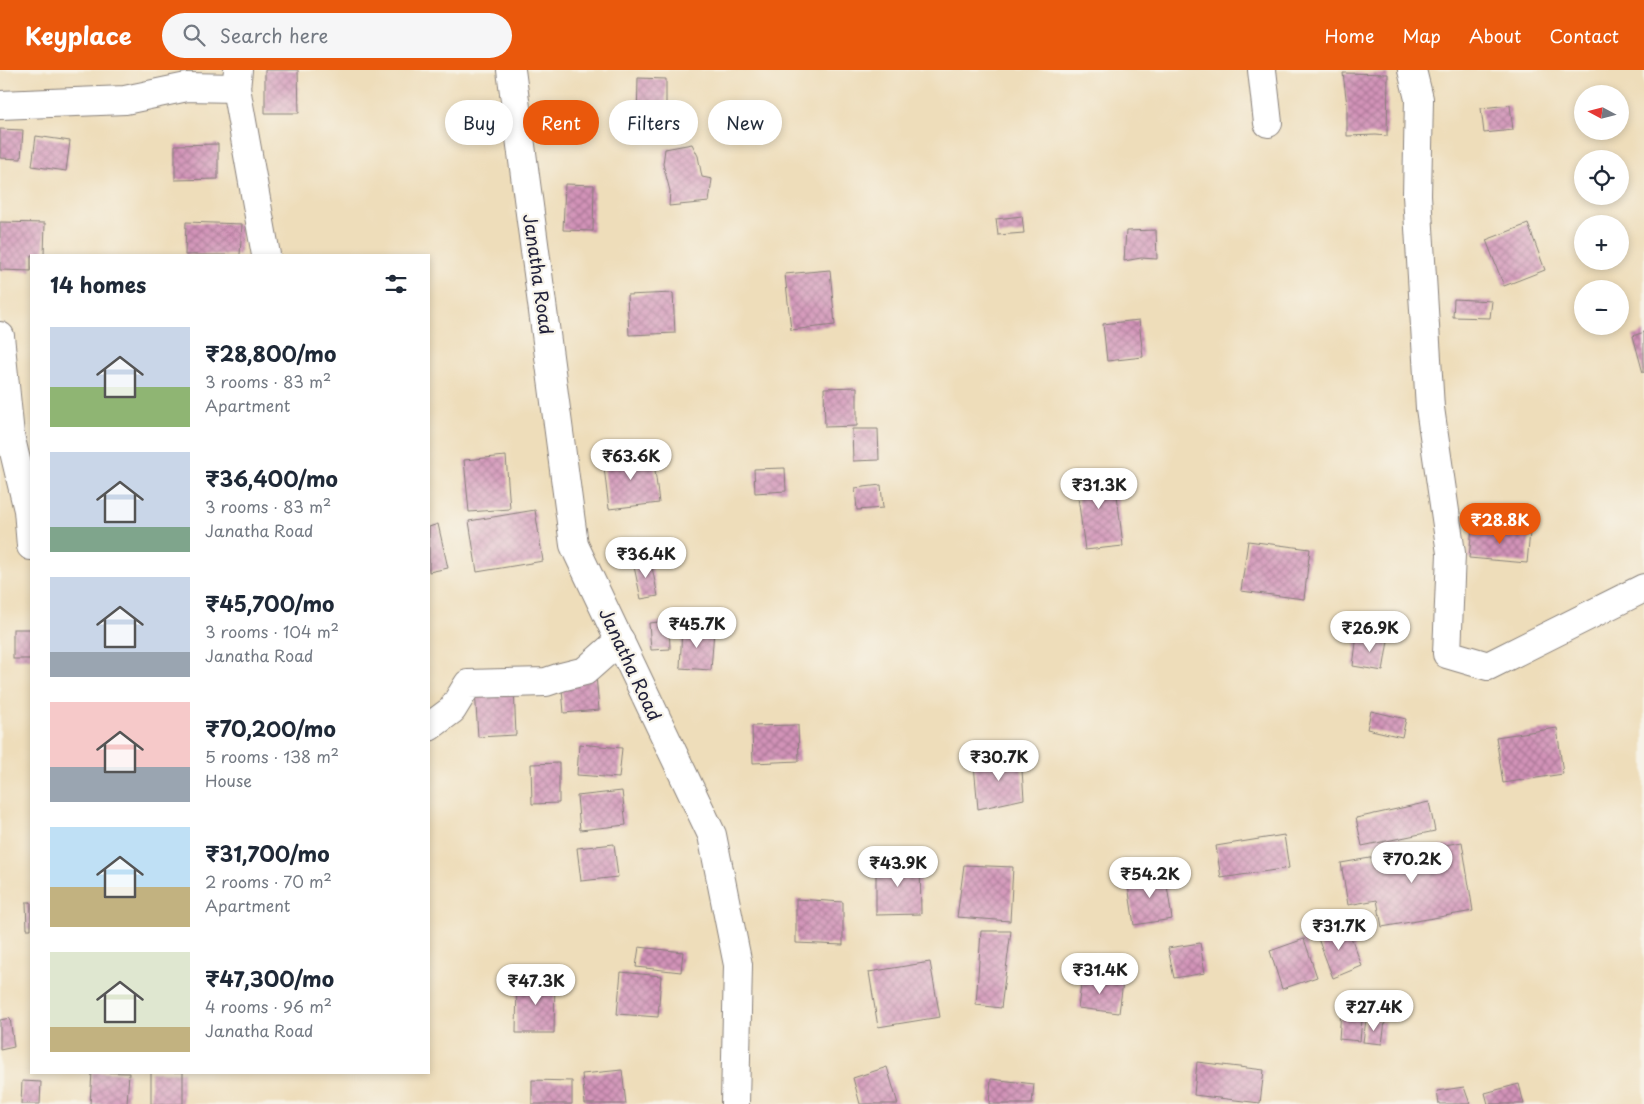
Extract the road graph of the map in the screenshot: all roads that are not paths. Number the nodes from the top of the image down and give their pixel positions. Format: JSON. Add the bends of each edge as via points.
{"nodes":[{"id":1,"x":512,"y":70,"type":"edge"},
{"id":2,"x":1262,"y":70,"type":"edge"},
{"id":3,"x":1412,"y":70,"type":"edge"},
{"id":4,"x":237,"y":79,"type":"edge"},
{"id":5,"x":0,"y":105,"type":"edge"},
{"id":6,"x":1268,"y":124,"type":"dead end"},
{"id":7,"x":266,"y":254,"type":"edge"},
{"id":8,"x":0,"y":336,"type":"edge"},
{"id":9,"x":30,"y":534,"type":"edge"},
{"id":10,"x":1644,"y":588,"type":"edge"},
{"id":11,"x":620,"y":640,"type":"junction"},
{"id":12,"x":430,"y":726,"type":"edge"},
{"id":13,"x":735,"y":1104,"type":"edge"}],
"edges":[{"from":1,"to":11,"type":"street","name":"Janatha Road","via":[[574,545]]},
{"from":2,"to":6,"type":"street"},
{"from":3,"to":10,"type":"street","via":[[1419,99],[1417,195],[1430,408],[1451,553],[1448,654],[1488,666]]},
{"from":4,"to":5,"type":"street","via":[[125,100]]},
{"from":4,"to":7,"type":"street"},
{"from":8,"to":9,"type":"street","via":[[10,435],[28,510]]},
{"from":11,"to":12,"type":"street","via":[[584,671],[546,682],[468,684],[452,710]]},
{"from":11,"to":13,"type":"street","name":"Janatha Road","via":[[712,835],[738,965]]}]}
